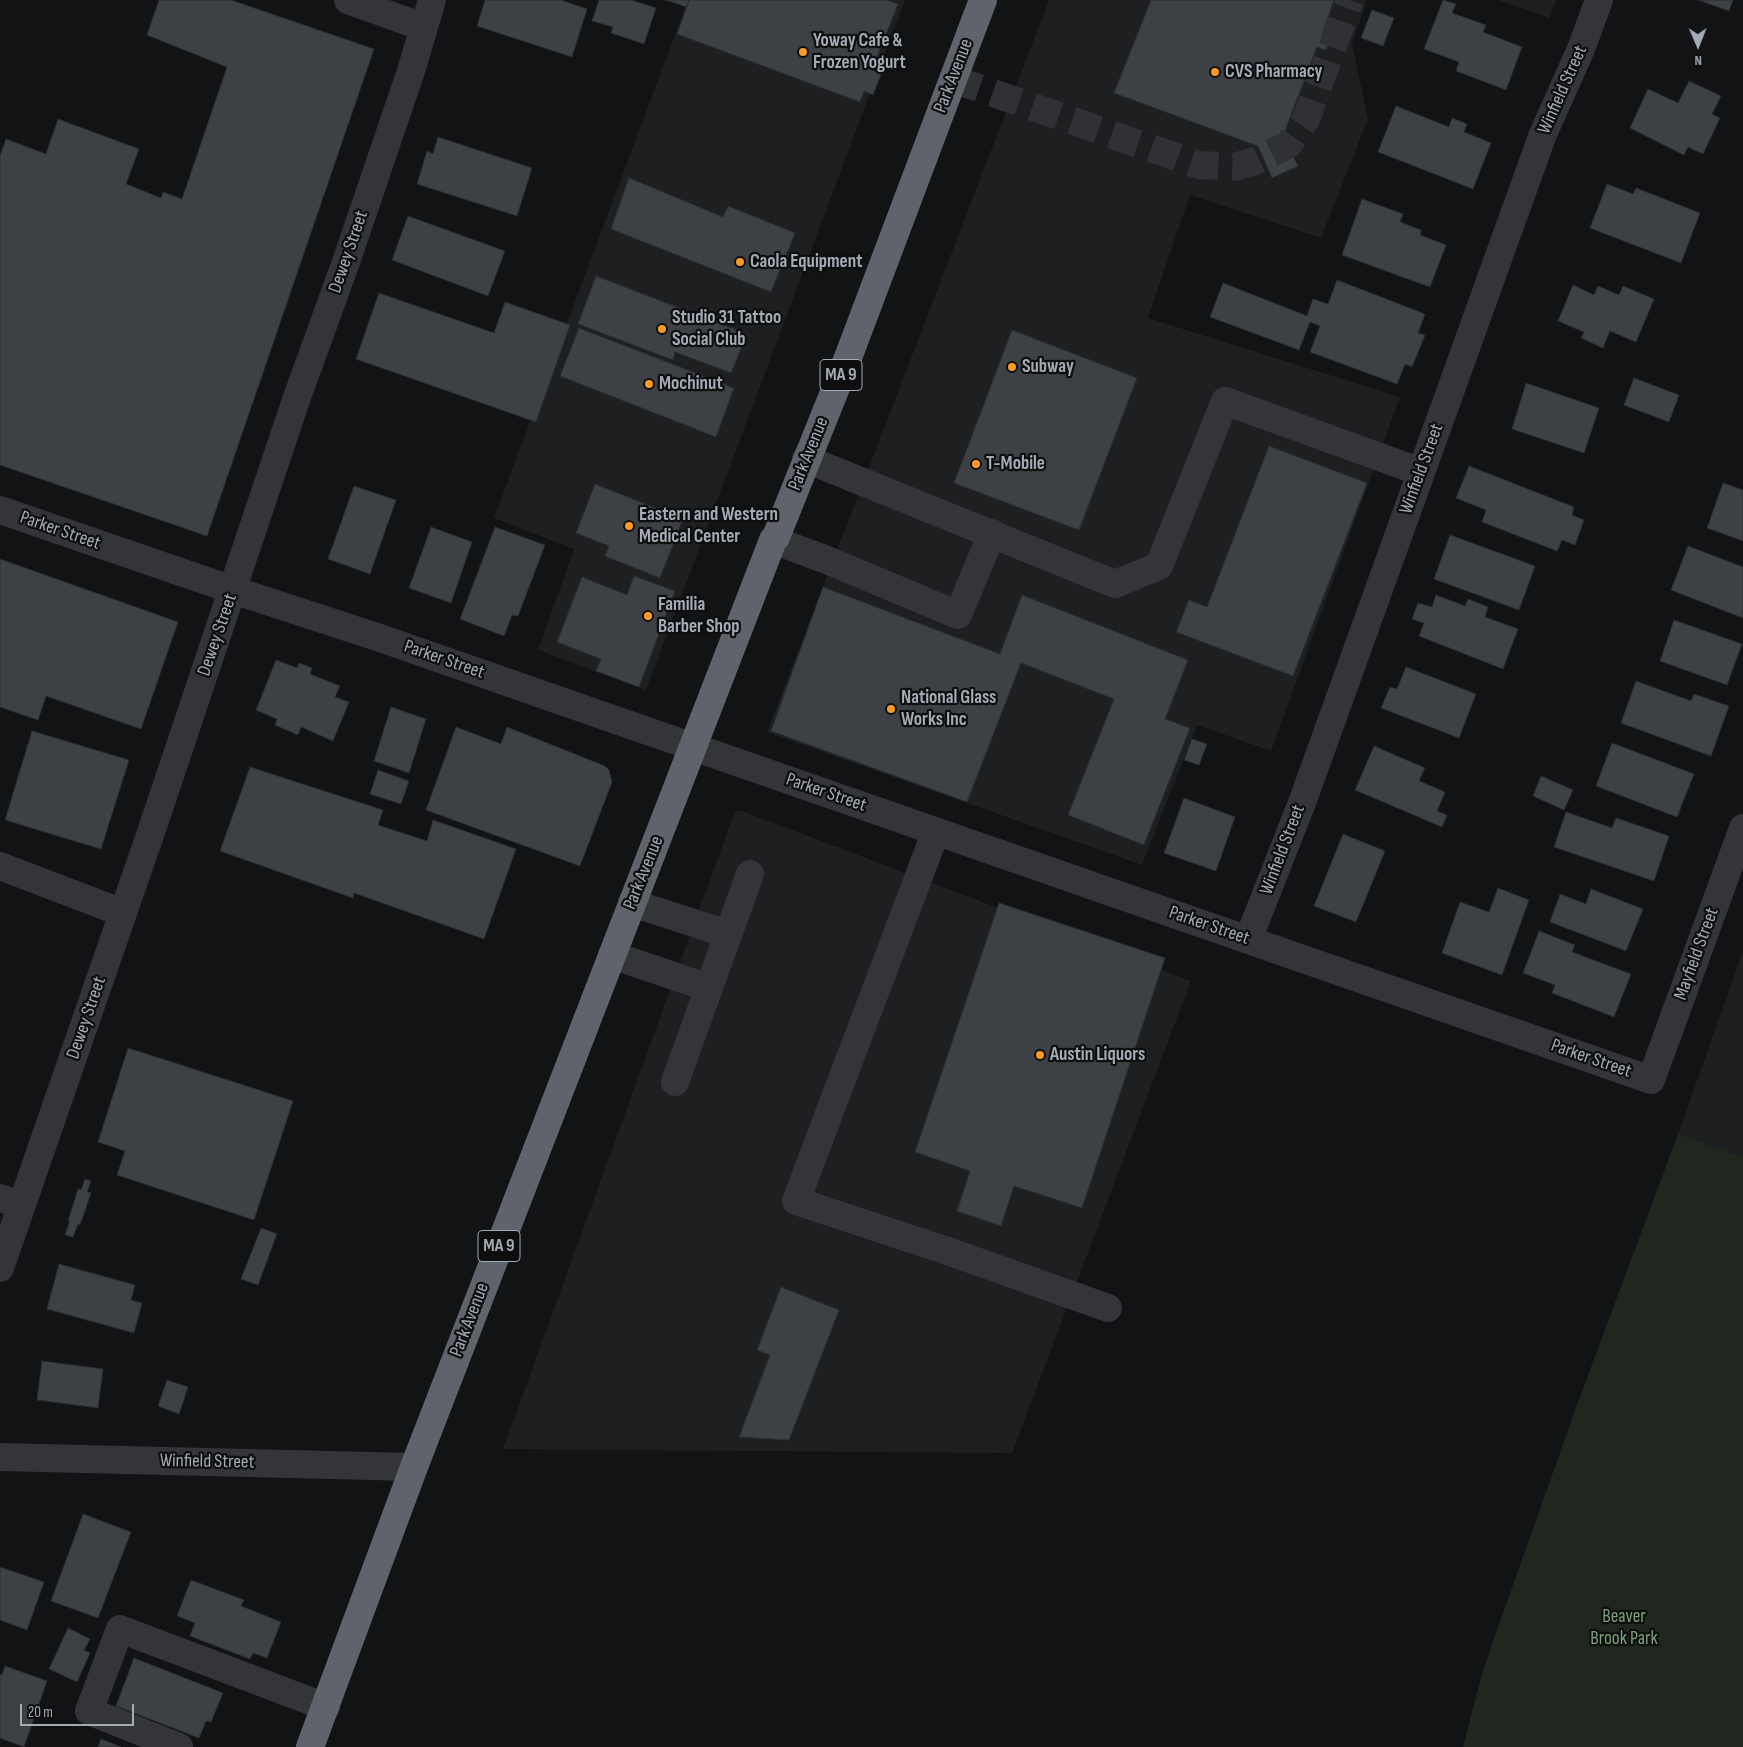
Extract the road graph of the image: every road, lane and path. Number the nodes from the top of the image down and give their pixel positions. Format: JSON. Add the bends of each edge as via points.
{"nodes":[{"id":1,"x":348,"y":0,"type":"edge"},
{"id":2,"x":432,"y":0,"type":"edge"},
{"id":3,"x":983,"y":0,"type":"edge"},
{"id":4,"x":1599,"y":0,"type":"edge"},
{"id":5,"x":423,"y":27,"type":"junction"},
{"id":6,"x":806,"y":459,"type":"junction"},
{"id":7,"x":1421,"y":472,"type":"junction"},
{"id":8,"x":0,"y":510,"type":"edge"},
{"id":9,"x":992,"y":533,"type":"junction"},
{"id":10,"x":773,"y":540,"type":"junction"},
{"id":11,"x":233,"y":590,"type":"junction"},
{"id":12,"x":694,"y":747,"type":"junction"},
{"id":13,"x":1743,"y":828,"type":"edge"},
{"id":14,"x":936,"y":831,"type":"junction"},
{"id":15,"x":0,"y":866,"type":"edge"},
{"id":16,"x":750,"y":874,"type":"dead end"},
{"id":17,"x":632,"y":903,"type":"junction"},
{"id":18,"x":123,"y":914,"type":"junction"},
{"id":19,"x":728,"y":934,"type":"junction"},
{"id":20,"x":1248,"y":940,"type":"junction"},
{"id":21,"x":612,"y":955,"type":"junction"},
{"id":22,"x":709,"y":988,"type":"junction"},
{"id":23,"x":1651,"y":1080,"type":"joint"},
{"id":24,"x":675,"y":1082,"type":"dead end"},
{"id":25,"x":11,"y":1201,"type":"edge"},
{"id":26,"x":0,"y":1268,"type":"edge"},
{"id":27,"x":1108,"y":1308,"type":"dead end"},
{"id":28,"x":0,"y":1457,"type":"edge"},
{"id":29,"x":414,"y":1467,"type":"junction"},
{"id":30,"x":326,"y":1707,"type":"junction"},
{"id":31,"x":179,"y":1747,"type":"edge"},
{"id":32,"x":310,"y":1747,"type":"edge"}],
"edges":[{"from":1,"to":5,"type":"street"},
{"from":2,"to":5,"type":"street","name":"Dewey Street"},
{"from":3,"to":6,"type":"highway","name":"Park Avenue","number":"MA 9","via":[[849,355]]},
{"from":4,"to":7,"type":"street","name":"Winfield Street","via":[[1543,134]]},
{"from":5,"to":11,"type":"street","name":"Dewey Street","via":[[411,71]]},
{"from":6,"to":9,"type":"street"},
{"from":6,"to":10,"type":"highway","name":"Park Avenue","number":"MA 9"},
{"from":7,"to":9,"type":"street","via":[[1225,401],[1159,566],[1115,584]]},
{"from":7,"to":20,"type":"street","name":"Winfield Street","via":[[1306,791]]},
{"from":8,"to":11,"type":"street","name":"Parker Street"},
{"from":9,"to":10,"type":"street","via":[[958,615]]},
{"from":10,"to":12,"type":"highway","name":"Park Avenue","number":"MA 9"},
{"from":11,"to":12,"type":"street","name":"Parker Street"},
{"from":11,"to":18,"type":"street","name":"Dewey Street"},
{"from":12,"to":14,"type":"street","name":"Parker Street"},
{"from":12,"to":17,"type":"highway","name":"Park Avenue","number":"MA 9"},
{"from":13,"to":23,"type":"street","name":"Mayfield Street"},
{"from":14,"to":20,"type":"street","name":"Parker Street"},
{"from":14,"to":27,"type":"street","via":[[796,1202]]},
{"from":15,"to":18,"type":"street"},
{"from":16,"to":19,"type":"street"},
{"from":17,"to":19,"type":"street"},
{"from":17,"to":21,"type":"highway","name":"Park Avenue","number":"MA 9"},
{"from":18,"to":25,"type":"street","name":"Dewey Street"},
{"from":19,"to":22,"type":"street"},
{"from":20,"to":23,"type":"street","name":"Parker Street"},
{"from":21,"to":22,"type":"street"},
{"from":21,"to":29,"type":"highway","name":"Park Avenue","number":"MA 9"},
{"from":22,"to":24,"type":"street"},
{"from":25,"to":26,"type":"street","name":"Dewey Street"},
{"from":28,"to":29,"type":"street","name":"Winfield Street"},
{"from":29,"to":30,"type":"highway","name":"Park Avenue","number":"MA 9"},
{"from":30,"to":31,"type":"street","via":[[120,1629],[88,1711]]},
{"from":30,"to":32,"type":"highway","name":"Park Avenue","number":"MA 9"}]}
